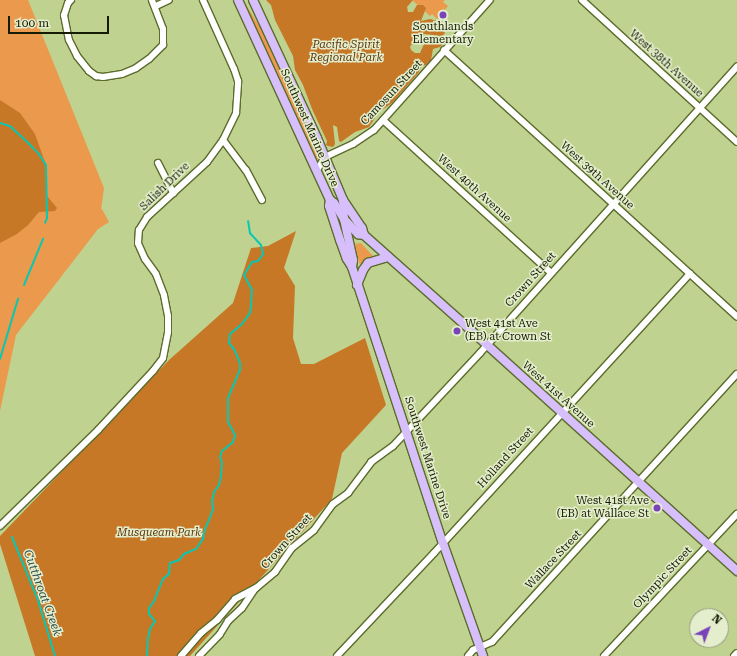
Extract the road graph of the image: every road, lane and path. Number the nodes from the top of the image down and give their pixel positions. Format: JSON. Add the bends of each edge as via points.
{"nodes":[{"id":1,"x":72,"y":0,"type":"edge"},
{"id":2,"x":152,"y":0,"type":"edge"},
{"id":3,"x":168,"y":0,"type":"edge"},
{"id":4,"x":202,"y":0,"type":"edge"},
{"id":5,"x":238,"y":0,"type":"edge"},
{"id":6,"x":253,"y":0,"type":"edge"},
{"id":7,"x":490,"y":0,"type":"edge"},
{"id":8,"x":582,"y":0,"type":"edge"},
{"id":9,"x":156,"y":6,"type":"junction"},
{"id":10,"x":444,"y":50,"type":"junction"},
{"id":11,"x":737,"y":67,"type":"edge"},
{"id":12,"x":700,"y":108,"type":"junction"},
{"id":13,"x":383,"y":120,"type":"junction"},
{"id":14,"x":223,"y":140,"type":"junction"},
{"id":15,"x":737,"y":142,"type":"edge"},
{"id":16,"x":325,"y":157,"type":"junction"},
{"id":17,"x":158,"y":163,"type":"dead end"},
{"id":18,"x":317,"y":170,"type":"junction"},
{"id":19,"x":173,"y":194,"type":"junction"},
{"id":20,"x":262,"y":200,"type":"dead end"},
{"id":21,"x":330,"y":200,"type":"junction"},
{"id":22,"x":343,"y":200,"type":"junction"},
{"id":23,"x":614,"y":204,"type":"junction"},
{"id":24,"x":344,"y":219,"type":"junction"},
{"id":25,"x":364,"y":235,"type":"junction"},
{"id":26,"x":388,"y":257,"type":"junction"},
{"id":27,"x":352,"y":267,"type":"junction"},
{"id":28,"x":551,"y":273,"type":"junction"},
{"id":29,"x":690,"y":274,"type":"junction"},
{"id":30,"x":357,"y":285,"type":"junction"},
{"id":31,"x":737,"y":317,"type":"edge"},
{"id":32,"x":486,"y":345,"type":"junction"},
{"id":33,"x":737,"y":374,"type":"edge"},
{"id":34,"x":562,"y":413,"type":"junction"},
{"id":35,"x":407,"y":431,"type":"junction"},
{"id":36,"x":639,"y":483,"type":"junction"},
{"id":37,"x":737,"y":514,"type":"edge"},
{"id":38,"x":0,"y":526,"type":"edge"},
{"id":39,"x":443,"y":543,"type":"junction"},
{"id":40,"x":708,"y":545,"type":"junction"},
{"id":41,"x":737,"y":571,"type":"edge"},
{"id":42,"x":256,"y":588,"type":"junction"},
{"id":43,"x":480,"y":647,"type":"junction"},
{"id":44,"x":737,"y":653,"type":"edge"},
{"id":45,"x":181,"y":656,"type":"edge"},
{"id":46,"x":199,"y":656,"type":"edge"},
{"id":47,"x":337,"y":656,"type":"edge"},
{"id":48,"x":468,"y":656,"type":"edge"},
{"id":49,"x":483,"y":656,"type":"edge"},
{"id":50,"x":604,"y":656,"type":"edge"},
{"id":51,"x":734,"y":656,"type":"edge"}],
"edges":[{"from":1,"to":9,"type":"street","via":[[68,3],[64,15],[69,40],[77,56],[96,76],[122,74],[136,68],[159,50],[162,45],[163,29]]},
{"from":2,"to":9,"type":"street"},
{"from":3,"to":9,"type":"street"},
{"from":4,"to":14,"type":"street","name":"Salish Drive","via":[[238,81],[236,113]]},
{"from":5,"to":18,"type":"main road","name":"Southwest Marine Drive"},
{"from":6,"to":16,"type":"main road","name":"Southwest Marine Drive"},
{"from":7,"to":10,"type":"street","name":"Camosun Street"},
{"from":8,"to":12,"type":"street","name":"West 38th Avenue"},
{"from":10,"to":13,"type":"street","name":"Camosun Street"},
{"from":10,"to":23,"type":"street","name":"West 39th Avenue"},
{"from":11,"to":12,"type":"street","name":"Crown Street"},
{"from":12,"to":15,"type":"street","name":"West 38th Avenue"},
{"from":12,"to":23,"type":"street","name":"Crown Street"},
{"from":13,"to":16,"type":"street","name":"Camosun Street","via":[[366,136]]},
{"from":13,"to":28,"type":"street","name":"West 40th Avenue"},
{"from":14,"to":19,"type":"street","name":"Salish Drive","via":[[207,162]]},
{"from":14,"to":20,"type":"street","via":[[246,170]]},
{"from":16,"to":18,"type":"street"},
{"from":16,"to":22,"type":"main road","name":"Southwest Marine Drive"},
{"from":17,"to":19,"type":"street"},
{"from":18,"to":21,"type":"main road","name":"Southwest Marine Drive"},
{"from":19,"to":38,"type":"street","name":"Salish Drive","via":[[148,217],[139,230],[138,243],[156,274],[164,295],[168,332],[163,358],[98,430]]},
{"from":21,"to":24,"type":"main road","name":"West 41st Avenue"},
{"from":21,"to":27,"type":"main road","name":"Southwest Marine Drive","via":[[329,206],[340,240]]},
{"from":22,"to":24,"type":"main road","name":"Southwest Marine Drive"},
{"from":22,"to":25,"type":"main road","name":"West 41st Avenue"},
{"from":23,"to":28,"type":"street","name":"Crown Street"},
{"from":23,"to":29,"type":"street","name":"West 39th Avenue"},
{"from":24,"to":25,"type":"main road","name":"West 41st Avenue","via":[[358,234]]},
{"from":24,"to":27,"type":"main road","name":"Southwest Marine Drive"},
{"from":25,"to":26,"type":"main road","name":"West 41st Avenue"},
{"from":26,"to":30,"type":"main road","via":[[368,263]]},
{"from":26,"to":32,"type":"main road","name":"West 41st Avenue"},
{"from":27,"to":30,"type":"main road","name":"Southwest Marine Drive"},
{"from":28,"to":32,"type":"street","name":"Crown Street"},
{"from":29,"to":31,"type":"street","name":"West 39th Avenue"},
{"from":29,"to":34,"type":"street","name":"Holland Street"},
{"from":30,"to":35,"type":"main road","name":"Southwest Marine Drive"},
{"from":32,"to":34,"type":"main road","name":"West 41st Avenue"},
{"from":32,"to":35,"type":"street","name":"Crown Street"},
{"from":33,"to":36,"type":"street","name":"Wallace Street"},
{"from":34,"to":36,"type":"main road","name":"West 41st Avenue"},
{"from":34,"to":39,"type":"street","name":"Holland Street"},
{"from":35,"to":39,"type":"main road","name":"Southwest Marine Drive"},
{"from":35,"to":42,"type":"street","name":"Crown Street","via":[[393,446],[371,462],[348,493],[332,504],[314,530],[292,548],[275,572]]},
{"from":36,"to":40,"type":"main road","name":"West 41st Avenue"},
{"from":36,"to":43,"type":"street","name":"Wallace Street","via":[[492,642]]},
{"from":37,"to":40,"type":"street","name":"Olympic Street"},
{"from":39,"to":43,"type":"main road","name":"Southwest Marine Drive"},
{"from":39,"to":47,"type":"street","name":"Holland Street"},
{"from":40,"to":41,"type":"main road","name":"West 41st Avenue"},
{"from":40,"to":50,"type":"street","name":"Olympic Street"},
{"from":42,"to":45,"type":"street","name":"Crown Street","via":[[235,599]]},
{"from":42,"to":46,"type":"street","name":"Crown Street","via":[[242,608]]},
{"from":43,"to":48,"type":"street","name":"Wallace Street"},
{"from":43,"to":49,"type":"main road","name":"Southwest Marine Drive"},
{"from":44,"to":51,"type":"street"}]}
